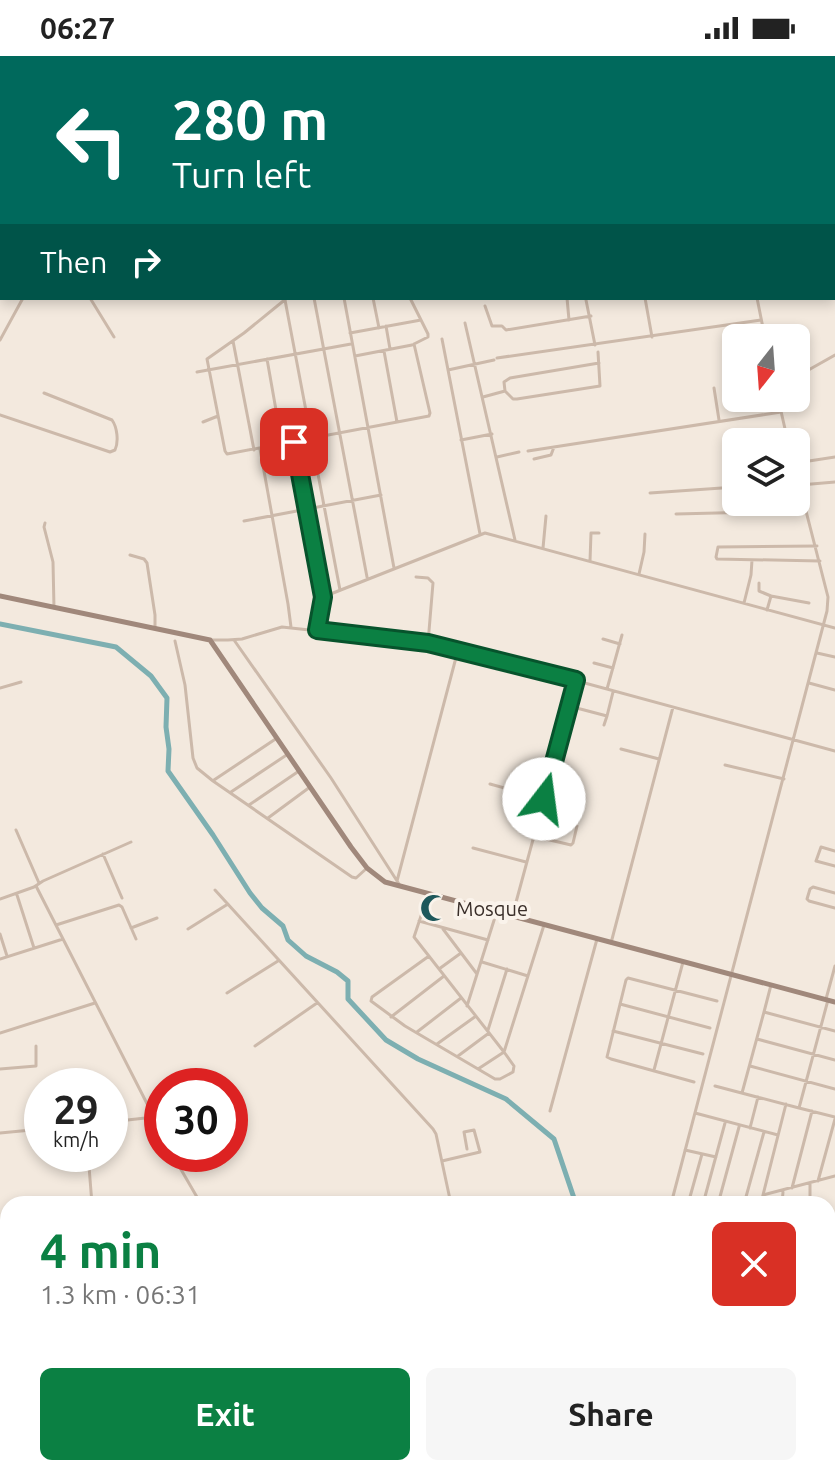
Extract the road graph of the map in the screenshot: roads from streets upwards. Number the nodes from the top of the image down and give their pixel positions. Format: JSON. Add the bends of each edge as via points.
{"nodes":[{"id":1,"x":22,"y":300,"type":"edge"},
{"id":2,"x":91,"y":300,"type":"edge"},
{"id":3,"x":285,"y":300,"type":"edge"},
{"id":4,"x":286,"y":300,"type":"edge"},
{"id":5,"x":314,"y":300,"type":"edge"},
{"id":6,"x":344,"y":300,"type":"edge"},
{"id":7,"x":373,"y":300,"type":"edge"},
{"id":8,"x":411,"y":300,"type":"edge"},
{"id":9,"x":567,"y":300,"type":"edge"},
{"id":10,"x":586,"y":300,"type":"edge"},
{"id":11,"x":645,"y":300,"type":"edge"},
{"id":12,"x":757,"y":300,"type":"edge"},
{"id":13,"x":485,"y":306,"type":"dead end"},
{"id":14,"x":591,"y":316,"type":"junction"},
{"id":15,"x":421,"y":320,"type":"junction"},
{"id":16,"x":569,"y":320,"type":"junction"},
{"id":17,"x":761,"y":320,"type":"junction"},
{"id":18,"x":465,"y":323,"type":"dead end"},
{"id":19,"x":762,"y":324,"type":"edge"},
{"id":20,"x":386,"y":326,"type":"junction"},
{"id":21,"x":379,"y":328,"type":"junction"},
{"id":22,"x":350,"y":333,"type":"junction"},
{"id":23,"x":114,"y":337,"type":"dead end"},
{"id":24,"x":652,"y":337,"type":"junction"},
{"id":25,"x":442,"y":339,"type":"dead end"},
{"id":26,"x":0,"y":340,"type":"edge"},
{"id":27,"x":233,"y":341,"type":"junction"},
{"id":28,"x":352,"y":343,"type":"junction"},
{"id":29,"x":414,"y":344,"type":"junction"},
{"id":30,"x":595,"y":345,"type":"junction"},
{"id":31,"x":323,"y":349,"type":"junction"},
{"id":32,"x":390,"y":349,"type":"junction"},
{"id":33,"x":383,"y":350,"type":"junction"},
{"id":34,"x":598,"y":352,"type":"dead end"},
{"id":35,"x":295,"y":354,"type":"junction"},
{"id":36,"x":835,"y":355,"type":"edge"},
{"id":37,"x":355,"y":356,"type":"junction"},
{"id":38,"x":267,"y":359,"type":"junction"},
{"id":39,"x":599,"y":363,"type":"junction"},
{"id":40,"x":475,"y":364,"type":"junction"},
{"id":41,"x":238,"y":365,"type":"junction"},
{"id":42,"x":810,"y":369,"type":"edge"},
{"id":43,"x":209,"y":370,"type":"junction"},
{"id":44,"x":448,"y":370,"type":"junction"},
{"id":45,"x":197,"y":372,"type":"dead end"},
{"id":46,"x":714,"y":388,"type":"dead end"},
{"id":47,"x":505,"y":391,"type":"junction"},
{"id":48,"x":44,"y":393,"type":"dead end"},
{"id":49,"x":483,"y":397,"type":"junction"},
{"id":50,"x":781,"y":412,"type":"joint"},
{"id":51,"x":0,"y":415,"type":"edge"},
{"id":52,"x":218,"y":416,"type":"junction"},
{"id":53,"x":719,"y":420,"type":"junction"},
{"id":54,"x":203,"y":422,"type":"dead end"},
{"id":55,"x":397,"y":422,"type":"junction"},
{"id":56,"x":368,"y":428,"type":"junction"},
{"id":57,"x":785,"y":428,"type":"edge"},
{"id":58,"x":340,"y":433,"type":"junction"},
{"id":59,"x":492,"y":434,"type":"junction"},
{"id":60,"x":311,"y":439,"type":"junction"},
{"id":61,"x":461,"y":440,"type":"junction"},
{"id":62,"x":294,"y":442,"type":"junction"},
{"id":63,"x":282,"y":444,"type":"junction"},
{"id":64,"x":554,"y":447,"type":"junction"},
{"id":65,"x":257,"y":449,"type":"junction"},
{"id":66,"x":528,"y":451,"type":"dead end"},
{"id":67,"x":519,"y":452,"type":"dead end"},
{"id":68,"x":497,"y":457,"type":"junction"},
{"id":69,"x":835,"y":457,"type":"edge"},
{"id":70,"x":534,"y":459,"type":"dead end"},
{"id":71,"x":810,"y":461,"type":"edge"},
{"id":72,"x":835,"y":482,"type":"edge"},
{"id":73,"x":810,"y":483,"type":"edge"},
{"id":74,"x":722,"y":488,"type":"edge"},
{"id":75,"x":650,"y":493,"type":"dead end"},
{"id":76,"x":381,"y":495,"type":"junction"},
{"id":77,"x":352,"y":500,"type":"junction"},
{"id":78,"x":323,"y":505,"type":"junction"},
{"id":79,"x":306,"y":509,"type":"junction"},
{"id":80,"x":722,"y":513,"type":"edge"},
{"id":81,"x":676,"y":514,"type":"dead end"},
{"id":82,"x":272,"y":515,"type":"junction"},
{"id":83,"x":546,"y":516,"type":"dead end"},
{"id":84,"x":809,"y":516,"type":"edge"},
{"id":85,"x":244,"y":521,"type":"dead end"},
{"id":86,"x":45,"y":523,"type":"dead end"},
{"id":87,"x":599,"y":533,"type":"dead end"},
{"id":88,"x":480,"y":534,"type":"junction"},
{"id":89,"x":645,"y":534,"type":"dead end"},
{"id":90,"x":515,"y":540,"type":"junction"},
{"id":91,"x":817,"y":546,"type":"junction"},
{"id":92,"x":543,"y":548,"type":"junction"},
{"id":93,"x":130,"y":555,"type":"dead end"},
{"id":94,"x":752,"y":560,"type":"junction"},
{"id":95,"x":590,"y":561,"type":"junction"},
{"id":96,"x":820,"y":561,"type":"junction"},
{"id":97,"x":394,"y":568,"type":"junction"},
{"id":98,"x":639,"y":574,"type":"junction"},
{"id":99,"x":416,"y":577,"type":"dead end"},
{"id":100,"x":367,"y":579,"type":"junction"},
{"id":101,"x":759,"y":583,"type":"dead end"},
{"id":102,"x":340,"y":590,"type":"junction"},
{"id":103,"x":0,"y":596,"type":"edge"},
{"id":104,"x":771,"y":596,"type":"junction"},
{"id":105,"x":323,"y":597,"type":"junction"},
{"id":106,"x":828,"y":597,"type":"junction"},
{"id":107,"x":835,"y":597,"type":"edge"},
{"id":108,"x":744,"y":603,"type":"junction"},
{"id":109,"x":809,"y":603,"type":"dead end"},
{"id":110,"x":54,"y":608,"type":"junction"},
{"id":111,"x":767,"y":610,"type":"junction"},
{"id":112,"x":823,"y":625,"type":"junction"},
{"id":113,"x":291,"y":627,"type":"junction"},
{"id":114,"x":155,"y":628,"type":"junction"},
{"id":115,"x":835,"y":628,"type":"edge"},
{"id":116,"x":317,"y":630,"type":"junction"},
{"id":117,"x":622,"y":635,"type":"dead end"},
{"id":118,"x":603,"y":639,"type":"dead end"},
{"id":119,"x":210,"y":640,"type":"junction"},
{"id":120,"x":234,"y":640,"type":"junction"},
{"id":121,"x":175,"y":641,"type":"dead end"},
{"id":122,"x":428,"y":643,"type":"junction"},
{"id":123,"x":620,"y":644,"type":"junction"},
{"id":124,"x":458,"y":650,"type":"junction"},
{"id":125,"x":817,"y":653,"type":"junction"},
{"id":126,"x":835,"y":657,"type":"edge"},
{"id":127,"x":594,"y":663,"type":"dead end"},
{"id":128,"x":613,"y":668,"type":"junction"},
{"id":129,"x":576,"y":680,"type":"junction"},
{"id":130,"x":21,"y":682,"type":"dead end"},
{"id":131,"x":809,"y":683,"type":"junction"},
{"id":132,"x":0,"y":688,"type":"edge"},
{"id":133,"x":607,"y":689,"type":"junction"},
{"id":134,"x":613,"y":690,"type":"junction"},
{"id":135,"x":835,"y":690,"type":"edge"},
{"id":136,"x":569,"y":706,"type":"junction"},
{"id":137,"x":673,"y":706,"type":"junction"},
{"id":138,"x":607,"y":716,"type":"junction"},
{"id":139,"x":604,"y":725,"type":"dead end"},
{"id":140,"x":277,"y":738,"type":"junction"},
{"id":141,"x":795,"y":739,"type":"junction"},
{"id":142,"x":621,"y":749,"type":"dead end"},
{"id":143,"x":835,"y":751,"type":"edge"},
{"id":144,"x":288,"y":754,"type":"junction"},
{"id":145,"x":659,"y":759,"type":"junction"},
{"id":146,"x":725,"y":765,"type":"dead end"},
{"id":147,"x":299,"y":771,"type":"junction"},
{"id":148,"x":784,"y":779,"type":"junction"},
{"id":149,"x":213,"y":781,"type":"junction"},
{"id":150,"x":490,"y":784,"type":"dead end"},
{"id":151,"x":310,"y":787,"type":"junction"},
{"id":152,"x":230,"y":793,"type":"junction"},
{"id":153,"x":544,"y":799,"type":"junction"},
{"id":154,"x":248,"y":806,"type":"junction"},
{"id":155,"x":267,"y":818,"type":"junction"},
{"id":156,"x":577,"y":826,"type":"dead end"},
{"id":157,"x":16,"y":830,"type":"dead end"},
{"id":158,"x":533,"y":836,"type":"junction"},
{"id":159,"x":131,"y":842,"type":"dead end"},
{"id":160,"x":473,"y":848,"type":"dead end"},
{"id":161,"x":835,"y":851,"type":"edge"},
{"id":162,"x":103,"y":854,"type":"junction"},
{"id":163,"x":526,"y":862,"type":"junction"},
{"id":164,"x":835,"y":866,"type":"edge"},
{"id":165,"x":367,"y":868,"type":"junction"},
{"id":166,"x":399,"y":884,"type":"junction"},
{"id":167,"x":37,"y":885,"type":"junction"},
{"id":168,"x":215,"y":890,"type":"dead end"},
{"id":169,"x":16,"y":893,"type":"junction"},
{"id":170,"x":835,"y":893,"type":"edge"},
{"id":171,"x":428,"y":895,"type":"junction"},
{"id":172,"x":122,"y":898,"type":"dead end"},
{"id":173,"x":0,"y":899,"type":"edge"},
{"id":174,"x":228,"y":904,"type":"junction"},
{"id":175,"x":835,"y":908,"type":"edge"},
{"id":176,"x":497,"y":913,"type":"junction"},
{"id":177,"x":512,"y":917,"type":"junction"},
{"id":178,"x":157,"y":918,"type":"dead end"},
{"id":179,"x":419,"y":921,"type":"junction"},
{"id":180,"x":56,"y":925,"type":"junction"},
{"id":181,"x":544,"y":925,"type":"junction"},
{"id":182,"x":442,"y":927,"type":"junction"},
{"id":183,"x":131,"y":928,"type":"junction"},
{"id":184,"x":188,"y":929,"type":"dead end"},
{"id":185,"x":0,"y":934,"type":"edge"},
{"id":186,"x":63,"y":939,"type":"junction"},
{"id":187,"x":136,"y":939,"type":"dead end"},
{"id":188,"x":597,"y":939,"type":"junction"},
{"id":189,"x":488,"y":940,"type":"junction"},
{"id":190,"x":611,"y":943,"type":"junction"},
{"id":191,"x":34,"y":948,"type":"junction"},
{"id":192,"x":461,"y":953,"type":"junction"},
{"id":193,"x":7,"y":956,"type":"junction"},
{"id":194,"x":429,"y":956,"type":"junction"},
{"id":195,"x":0,"y":959,"type":"edge"},
{"id":196,"x":279,"y":960,"type":"junction"},
{"id":197,"x":481,"y":961,"type":"junction"},
{"id":198,"x":683,"y":962,"type":"junction"},
{"id":199,"x":835,"y":966,"type":"edge"},
{"id":200,"x":439,"y":969,"type":"junction"},
{"id":201,"x":507,"y":969,"type":"junction"},
{"id":202,"x":477,"y":974,"type":"junction"},
{"id":203,"x":732,"y":975,"type":"junction"},
{"id":204,"x":444,"y":976,"type":"junction"},
{"id":205,"x":528,"y":976,"type":"junction"},
{"id":206,"x":771,"y":985,"type":"junction"},
{"id":207,"x":675,"y":991,"type":"junction"},
{"id":208,"x":227,"y":993,"type":"dead end"},
{"id":209,"x":461,"y":998,"type":"junction"},
{"id":210,"x":830,"y":1000,"type":"edge"},
{"id":211,"x":717,"y":1001,"type":"dead end"},
{"id":212,"x":95,"y":1003,"type":"junction"},
{"id":213,"x":317,"y":1003,"type":"junction"},
{"id":214,"x":620,"y":1004,"type":"junction"},
{"id":215,"x":467,"y":1006,"type":"junction"},
{"id":216,"x":764,"y":1012,"type":"junction"},
{"id":217,"x":476,"y":1016,"type":"junction"},
{"id":218,"x":391,"y":1017,"type":"junction"},
{"id":219,"x":668,"y":1017,"type":"junction"},
{"id":220,"x":710,"y":1028,"type":"dead end"},
{"id":221,"x":821,"y":1028,"type":"junction"},
{"id":222,"x":613,"y":1031,"type":"junction"},
{"id":223,"x":835,"y":1031,"type":"edge"},
{"id":224,"x":417,"y":1032,"type":"junction"},
{"id":225,"x":488,"y":1032,"type":"junction"},
{"id":226,"x":0,"y":1033,"type":"edge"},
{"id":227,"x":757,"y":1039,"type":"junction"},
{"id":228,"x":661,"y":1043,"type":"junction"},
{"id":229,"x":437,"y":1044,"type":"junction"},
{"id":230,"x":36,"y":1046,"type":"dead end"},
{"id":231,"x":255,"y":1046,"type":"dead end"},
{"id":232,"x":504,"y":1052,"type":"junction"},
{"id":233,"x":703,"y":1054,"type":"dead end"},
{"id":234,"x":813,"y":1054,"type":"junction"},
{"id":235,"x":458,"y":1056,"type":"junction"},
{"id":236,"x":835,"y":1060,"type":"edge"},
{"id":237,"x":750,"y":1066,"type":"junction"},
{"id":238,"x":0,"y":1069,"type":"edge"},
{"id":239,"x":478,"y":1069,"type":"junction"},
{"id":240,"x":654,"y":1071,"type":"junction"},
{"id":241,"x":806,"y":1081,"type":"junction"},
{"id":242,"x":694,"y":1082,"type":"dead end"},
{"id":243,"x":715,"y":1086,"type":"dead end"},
{"id":244,"x":835,"y":1089,"type":"edge"},
{"id":245,"x":742,"y":1093,"type":"junction"},
{"id":246,"x":758,"y":1097,"type":"junction"},
{"id":247,"x":144,"y":1098,"type":"edge"},
{"id":248,"x":786,"y":1104,"type":"junction"},
{"id":249,"x":799,"y":1108,"type":"junction"},
{"id":250,"x":550,"y":1111,"type":"dead end"},
{"id":251,"x":812,"y":1111,"type":"junction"},
{"id":252,"x":695,"y":1113,"type":"junction"},
{"id":253,"x":835,"y":1118,"type":"edge"},
{"id":254,"x":725,"y":1121,"type":"junction"},
{"id":255,"x":739,"y":1125,"type":"junction"},
{"id":256,"x":750,"y":1128,"type":"junction"},
{"id":257,"x":24,"y":1131,"type":"edge"},
{"id":258,"x":764,"y":1132,"type":"junction"},
{"id":259,"x":0,"y":1133,"type":"edge"},
{"id":260,"x":778,"y":1135,"type":"junction"},
{"id":261,"x":467,"y":1149,"type":"dead end"},
{"id":262,"x":685,"y":1150,"type":"junction"},
{"id":263,"x":702,"y":1154,"type":"junction"},
{"id":264,"x":716,"y":1157,"type":"junction"},
{"id":265,"x":442,"y":1161,"type":"junction"},
{"id":266,"x":89,"y":1172,"type":"edge"},
{"id":267,"x":182,"y":1172,"type":"edge"},
{"id":268,"x":835,"y":1176,"type":"edge"},
{"id":269,"x":818,"y":1181,"type":"junction"},
{"id":270,"x":810,"y":1183,"type":"junction"},
{"id":271,"x":792,"y":1188,"type":"junction"},
{"id":272,"x":783,"y":1190,"type":"junction"},
{"id":273,"x":763,"y":1195,"type":"joint"},
{"id":274,"x":91,"y":1196,"type":"edge"},
{"id":275,"x":196,"y":1196,"type":"edge"},
{"id":276,"x":449,"y":1196,"type":"edge"},
{"id":277,"x":673,"y":1196,"type":"edge"},
{"id":278,"x":690,"y":1196,"type":"edge"},
{"id":279,"x":705,"y":1196,"type":"edge"},
{"id":280,"x":720,"y":1196,"type":"edge"},
{"id":281,"x":746,"y":1196,"type":"edge"},
{"id":282,"x":783,"y":1196,"type":"edge"},
{"id":283,"x":810,"y":1196,"type":"edge"}],
"edges":[{"from":1,"to":26,"type":"street"},
{"from":2,"to":23,"type":"street"},
{"from":3,"to":27,"type":"street"},
{"from":4,"to":35,"type":"street"},
{"from":5,"to":31,"type":"street"},
{"from":6,"to":22,"type":"street"},
{"from":7,"to":21,"type":"street"},
{"from":8,"to":15,"type":"street"},
{"from":9,"to":16,"type":"street"},
{"from":10,"to":14,"type":"street"},
{"from":11,"to":24,"type":"street"},
{"from":12,"to":17,"type":"street"},
{"from":13,"to":16,"type":"street","via":[[492,326],[506,330]]},
{"from":14,"to":16,"type":"street"},
{"from":14,"to":30,"type":"street"},
{"from":15,"to":20,"type":"street"},
{"from":15,"to":29,"type":"street","via":[[428,336]]},
{"from":17,"to":19,"type":"street"},
{"from":17,"to":24,"type":"street"},
{"from":18,"to":40,"type":"street"},
{"from":20,"to":21,"type":"street"},
{"from":20,"to":32,"type":"street"},
{"from":21,"to":22,"type":"street"},
{"from":22,"to":28,"type":"street"},
{"from":24,"to":30,"type":"street"},
{"from":25,"to":44,"type":"street"},
{"from":27,"to":41,"type":"street"},
{"from":27,"to":43,"type":"street","via":[[208,358]]},
{"from":28,"to":31,"type":"street"},
{"from":28,"to":37,"type":"street"},
{"from":29,"to":32,"type":"street"},
{"from":29,"to":55,"type":"street","via":[[430,414]]},
{"from":30,"to":40,"type":"street"},
{"from":31,"to":35,"type":"street"},
{"from":31,"to":58,"type":"street"},
{"from":32,"to":33,"type":"street"},
{"from":33,"to":37,"type":"street"},
{"from":33,"to":55,"type":"street"},
{"from":34,"to":39,"type":"street"},
{"from":35,"to":38,"type":"street"},
{"from":35,"to":60,"type":"street"},
{"from":36,"to":42,"type":"street"},
{"from":37,"to":56,"type":"street"},
{"from":38,"to":41,"type":"street"},
{"from":38,"to":63,"type":"street"},
{"from":39,"to":47,"type":"street","via":[[510,378],[504,382]]},
{"from":39,"to":47,"type":"street","via":[[600,386],[517,399]]},
{"from":40,"to":44,"type":"street"},
{"from":40,"to":49,"type":"street"},
{"from":41,"to":43,"type":"street"},
{"from":41,"to":65,"type":"street"},
{"from":43,"to":45,"type":"street"},
{"from":43,"to":52,"type":"street"},
{"from":44,"to":61,"type":"street"},
{"from":46,"to":53,"type":"street"},
{"from":47,"to":49,"type":"street"},
{"from":48,"to":51,"type":"street","via":[[112,420],[116,449],[110,452]]},
{"from":49,"to":59,"type":"street"},
{"from":50,"to":53,"type":"street"},
{"from":50,"to":57,"type":"street"},
{"from":52,"to":54,"type":"street"},
{"from":52,"to":65,"type":"street","via":[[225,453]]},
{"from":53,"to":64,"type":"street"},
{"from":55,"to":56,"type":"street"},
{"from":56,"to":58,"type":"street"},
{"from":56,"to":76,"type":"street"},
{"from":58,"to":60,"type":"street"},
{"from":58,"to":77,"type":"street"},
{"from":59,"to":61,"type":"street"},
{"from":59,"to":68,"type":"street"},
{"from":60,"to":62,"type":"street"},
{"from":60,"to":78,"type":"street"},
{"from":61,"to":88,"type":"street"},
{"from":62,"to":63,"type":"street"},
{"from":62,"to":79,"type":"street"},
{"from":63,"to":65,"type":"street"},
{"from":64,"to":66,"type":"street"},
{"from":64,"to":70,"type":"street","via":[[549,456]]},
{"from":65,"to":82,"type":"street"},
{"from":67,"to":68,"type":"street"},
{"from":68,"to":90,"type":"street"},
{"from":69,"to":71,"type":"street"},
{"from":72,"to":73,"type":"street"},
{"from":74,"to":75,"type":"street"},
{"from":76,"to":77,"type":"street"},
{"from":76,"to":97,"type":"street"},
{"from":77,"to":78,"type":"street"},
{"from":77,"to":100,"type":"street"},
{"from":78,"to":79,"type":"street"},
{"from":78,"to":102,"type":"street"},
{"from":79,"to":82,"type":"street"},
{"from":79,"to":105,"type":"street"},
{"from":80,"to":81,"type":"street"},
{"from":82,"to":85,"type":"street"},
{"from":82,"to":113,"type":"street"},
{"from":83,"to":92,"type":"street"},
{"from":84,"to":91,"type":"street"},
{"from":86,"to":110,"type":"street"},
{"from":87,"to":95,"type":"street","via":[[591,533]]},
{"from":88,"to":90,"type":"street"},
{"from":88,"to":97,"type":"street"},
{"from":89,"to":98,"type":"street"},
{"from":90,"to":92,"type":"street"},
{"from":91,"to":94,"type":"street","via":[[717,547],[717,559]]},
{"from":91,"to":96,"type":"street"},
{"from":92,"to":95,"type":"street"},
{"from":93,"to":114,"type":"street","via":[[147,563]]},
{"from":94,"to":96,"type":"street"},
{"from":94,"to":108,"type":"street"},
{"from":95,"to":98,"type":"street"},
{"from":96,"to":106,"type":"street"},
{"from":97,"to":100,"type":"street"},
{"from":98,"to":108,"type":"street"},
{"from":99,"to":122,"type":"street","via":[[433,583]]},
{"from":100,"to":102,"type":"street"},
{"from":101,"to":104,"type":"street","via":[[759,591]]},
{"from":102,"to":105,"type":"street"},
{"from":103,"to":110,"type":"street"},
{"from":104,"to":109,"type":"street"},
{"from":104,"to":111,"type":"street"},
{"from":105,"to":116,"type":"street"},
{"from":106,"to":107,"type":"street"},
{"from":106,"to":112,"type":"street"},
{"from":108,"to":111,"type":"street"},
{"from":110,"to":114,"type":"street"},
{"from":111,"to":112,"type":"street"},
{"from":112,"to":115,"type":"street"},
{"from":112,"to":125,"type":"street"},
{"from":113,"to":116,"type":"street"},
{"from":113,"to":120,"type":"street"},
{"from":114,"to":119,"type":"street"},
{"from":116,"to":122,"type":"street"},
{"from":117,"to":123,"type":"street"},
{"from":118,"to":123,"type":"street"},
{"from":119,"to":120,"type":"street"},
{"from":119,"to":140,"type":"street"},
{"from":120,"to":166,"type":"street"},
{"from":121,"to":149,"type":"street","via":[[193,758]]},
{"from":122,"to":124,"type":"street"},
{"from":123,"to":128,"type":"street"},
{"from":124,"to":129,"type":"street"},
{"from":124,"to":166,"type":"street"},
{"from":125,"to":126,"type":"street"},
{"from":125,"to":131,"type":"street"},
{"from":127,"to":128,"type":"street"},
{"from":128,"to":133,"type":"street"},
{"from":129,"to":133,"type":"street"},
{"from":129,"to":136,"type":"street"},
{"from":130,"to":132,"type":"street"},
{"from":131,"to":135,"type":"street"},
{"from":131,"to":141,"type":"street"},
{"from":133,"to":134,"type":"street"},
{"from":134,"to":137,"type":"street"},
{"from":134,"to":138,"type":"street"},
{"from":136,"to":138,"type":"street"},
{"from":136,"to":153,"type":"street"},
{"from":137,"to":141,"type":"street"},
{"from":137,"to":145,"type":"street"},
{"from":138,"to":139,"type":"street"},
{"from":140,"to":144,"type":"street"},
{"from":140,"to":149,"type":"street"},
{"from":141,"to":143,"type":"street"},
{"from":141,"to":148,"type":"street"},
{"from":142,"to":145,"type":"street"},
{"from":144,"to":147,"type":"street"},
{"from":144,"to":152,"type":"street"},
{"from":145,"to":190,"type":"street"},
{"from":146,"to":148,"type":"street"},
{"from":147,"to":151,"type":"street"},
{"from":147,"to":154,"type":"street"},
{"from":148,"to":203,"type":"street"},
{"from":149,"to":152,"type":"street"},
{"from":150,"to":153,"type":"street"},
{"from":151,"to":155,"type":"street"},
{"from":151,"to":165,"type":"street"},
{"from":152,"to":154,"type":"street"},
{"from":153,"to":158,"type":"street"},
{"from":154,"to":155,"type":"street"},
{"from":155,"to":165,"type":"street","via":[[352,877]]},
{"from":156,"to":158,"type":"street","via":[[571,845]]},
{"from":157,"to":167,"type":"street"},
{"from":158,"to":163,"type":"street"},
{"from":159,"to":162,"type":"street"},
{"from":160,"to":163,"type":"street"},
{"from":161,"to":164,"type":"street","via":[[821,847],[816,861]]},
{"from":162,"to":167,"type":"street"},
{"from":162,"to":172,"type":"street"},
{"from":163,"to":177,"type":"street"},
{"from":165,"to":166,"type":"street","via":[[385,882]]},
{"from":166,"to":171,"type":"street"},
{"from":167,"to":169,"type":"street"},
{"from":167,"to":180,"type":"street"},
{"from":168,"to":174,"type":"street"},
{"from":169,"to":173,"type":"street"},
{"from":169,"to":191,"type":"street"},
{"from":170,"to":175,"type":"street","via":[[813,887],[807,899]]},
{"from":171,"to":176,"type":"street"},
{"from":171,"to":179,"type":"street"},
{"from":174,"to":184,"type":"street"},
{"from":174,"to":196,"type":"street"},
{"from":176,"to":177,"type":"street"},
{"from":176,"to":189,"type":"street"},
{"from":177,"to":181,"type":"street"},
{"from":178,"to":183,"type":"street"},
{"from":179,"to":182,"type":"street"},
{"from":179,"to":194,"type":"street","via":[[414,936]]},
{"from":180,"to":183,"type":"street","via":[[119,905]]},
{"from":180,"to":186,"type":"street"},
{"from":181,"to":188,"type":"street"},
{"from":181,"to":205,"type":"street"},
{"from":182,"to":189,"type":"street"},
{"from":182,"to":192,"type":"street"},
{"from":183,"to":187,"type":"street"},
{"from":185,"to":193,"type":"street"},
{"from":186,"to":191,"type":"street"},
{"from":186,"to":212,"type":"street"},
{"from":188,"to":190,"type":"street"},
{"from":188,"to":250,"type":"street"},
{"from":189,"to":197,"type":"street"},
{"from":190,"to":198,"type":"street"},
{"from":191,"to":193,"type":"street"},
{"from":192,"to":200,"type":"street"},
{"from":192,"to":202,"type":"street"},
{"from":193,"to":195,"type":"street"},
{"from":194,"to":200,"type":"street"},
{"from":194,"to":218,"type":"street","via":[[371,999]]},
{"from":196,"to":208,"type":"street"},
{"from":196,"to":213,"type":"street"},
{"from":197,"to":201,"type":"street"},
{"from":197,"to":202,"type":"street"},
{"from":198,"to":203,"type":"street"},
{"from":198,"to":207,"type":"street"},
{"from":199,"to":210,"type":"street"},
{"from":200,"to":204,"type":"street"},
{"from":201,"to":205,"type":"street"},
{"from":201,"to":225,"type":"street"},
{"from":202,"to":215,"type":"street"},
{"from":203,"to":206,"type":"street"},
{"from":203,"to":252,"type":"street"},
{"from":204,"to":209,"type":"street"},
{"from":204,"to":218,"type":"street"},
{"from":205,"to":232,"type":"street"},
{"from":206,"to":210,"type":"street"},
{"from":206,"to":216,"type":"street"},
{"from":207,"to":211,"type":"street"},
{"from":207,"to":214,"type":"street","via":[[627,978]]},
{"from":207,"to":219,"type":"street"},
{"from":209,"to":215,"type":"street"},
{"from":209,"to":224,"type":"street"},
{"from":210,"to":221,"type":"street"},
{"from":212,"to":226,"type":"street"},
{"from":212,"to":247,"type":"street"},
{"from":213,"to":231,"type":"street"},
{"from":213,"to":265,"type":"street","via":[[434,1131]]},
{"from":214,"to":219,"type":"street"},
{"from":214,"to":222,"type":"street"},
{"from":215,"to":217,"type":"street"},
{"from":216,"to":221,"type":"street"},
{"from":216,"to":227,"type":"street"},
{"from":217,"to":225,"type":"street"},
{"from":217,"to":229,"type":"street"},
{"from":218,"to":224,"type":"street"},
{"from":219,"to":220,"type":"street"},
{"from":219,"to":228,"type":"street"},
{"from":221,"to":223,"type":"street"},
{"from":221,"to":234,"type":"street"},
{"from":222,"to":228,"type":"street"},
{"from":222,"to":240,"type":"street","via":[[608,1058]]},
{"from":224,"to":229,"type":"street"},
{"from":225,"to":232,"type":"street"},
{"from":225,"to":235,"type":"street"},
{"from":227,"to":234,"type":"street"},
{"from":227,"to":237,"type":"street"},
{"from":228,"to":233,"type":"street"},
{"from":228,"to":240,"type":"street"},
{"from":229,"to":235,"type":"street"},
{"from":230,"to":238,"type":"street","via":[[36,1066]]},
{"from":232,"to":239,"type":"street"},
{"from":232,"to":239,"type":"street","via":[[513,1072],[495,1079]]},
{"from":234,"to":236,"type":"street"},
{"from":234,"to":241,"type":"street"},
{"from":235,"to":239,"type":"street"},
{"from":237,"to":241,"type":"street"},
{"from":237,"to":245,"type":"street"},
{"from":240,"to":242,"type":"street"},
{"from":241,"to":244,"type":"street"},
{"from":241,"to":249,"type":"street"},
{"from":243,"to":245,"type":"street"},
{"from":245,"to":246,"type":"street"},
{"from":246,"to":248,"type":"street"},
{"from":246,"to":256,"type":"street"},
{"from":248,"to":249,"type":"street"},
{"from":248,"to":260,"type":"street"},
{"from":249,"to":251,"type":"street"},
{"from":251,"to":253,"type":"street"},
{"from":251,"to":271,"type":"street"},
{"from":252,"to":254,"type":"street"},
{"from":252,"to":262,"type":"street"},
{"from":253,"to":269,"type":"street"},
{"from":254,"to":255,"type":"street"},
{"from":254,"to":264,"type":"street"},
{"from":255,"to":256,"type":"street"},
{"from":255,"to":280,"type":"street"},
{"from":256,"to":258,"type":"street"},
{"from":257,"to":259,"type":"street"},
{"from":258,"to":260,"type":"street"},
{"from":258,"to":281,"type":"street"},
{"from":260,"to":273,"type":"street"},
{"from":261,"to":265,"type":"street","via":[[463,1129],[474,1130],[480,1152]]},
{"from":262,"to":263,"type":"street"},
{"from":262,"to":277,"type":"street"},
{"from":263,"to":264,"type":"street"},
{"from":263,"to":278,"type":"street"},
{"from":264,"to":279,"type":"street"},
{"from":265,"to":276,"type":"street"},
{"from":266,"to":274,"type":"street"},
{"from":267,"to":275,"type":"street"},
{"from":268,"to":269,"type":"street"},
{"from":269,"to":270,"type":"street"},
{"from":270,"to":271,"type":"street"},
{"from":270,"to":283,"type":"street"},
{"from":271,"to":272,"type":"street"},
{"from":272,"to":273,"type":"street"},
{"from":272,"to":282,"type":"street"}]}
